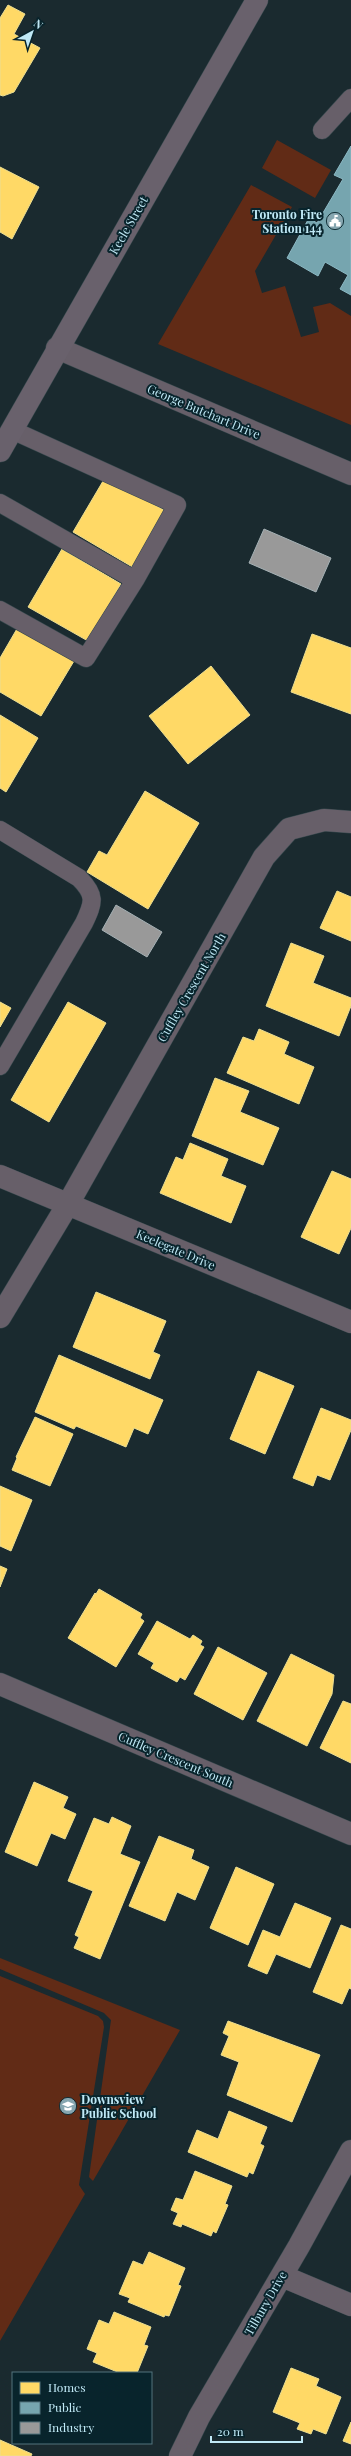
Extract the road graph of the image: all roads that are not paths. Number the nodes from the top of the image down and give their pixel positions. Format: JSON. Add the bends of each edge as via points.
{"nodes":[{"id":1,"x":257,"y":0,"type":"edge"},
{"id":2,"x":351,"y":98,"type":"edge"},
{"id":3,"x":322,"y":130,"type":"dead end"},
{"id":4,"x":58,"y":348,"type":"junction"},
{"id":5,"x":12,"y":430,"type":"junction"},
{"id":6,"x":0,"y":451,"type":"edge"},
{"id":7,"x":351,"y":474,"type":"edge"},
{"id":8,"x":0,"y":502,"type":"edge"},
{"id":9,"x":135,"y":580,"type":"junction"},
{"id":10,"x":0,"y":610,"type":"edge"},
{"id":11,"x":351,"y":822,"type":"edge"},
{"id":12,"x":0,"y":830,"type":"edge"},
{"id":13,"x":0,"y":1066,"type":"edge"},
{"id":14,"x":0,"y":1176,"type":"edge"},
{"id":15,"x":68,"y":1204,"type":"junction"},
{"id":16,"x":0,"y":1317,"type":"edge"},
{"id":17,"x":351,"y":1322,"type":"edge"},
{"id":18,"x":0,"y":1684,"type":"edge"},
{"id":19,"x":351,"y":1834,"type":"edge"},
{"id":20,"x":351,"y":2151,"type":"edge"},
{"id":21,"x":282,"y":2276,"type":"junction"},
{"id":22,"x":351,"y":2305,"type":"edge"},
{"id":23,"x":180,"y":2456,"type":"edge"}],
"edges":[{"from":1,"to":4,"type":"main road","name":"Keele Street"},
{"from":2,"to":3,"type":"lane"},
{"from":4,"to":5,"type":"main road","name":"Keele Street"},
{"from":4,"to":7,"type":"street","name":"George Butchart Drive"},
{"from":5,"to":6,"type":"main road","name":"Keele Street"},
{"from":5,"to":9,"type":"lane","via":[[177,505]]},
{"from":8,"to":9,"type":"lane"},
{"from":9,"to":10,"type":"lane","via":[[86,658]]},
{"from":11,"to":15,"type":"street","name":"Cuffley Crescent North","via":[[324,820],[289,829],[264,857]]},
{"from":12,"to":13,"type":"lane","via":[[79,878],[93,897],[84,923]]},
{"from":14,"to":15,"type":"street","name":"Keelegate Drive"},
{"from":15,"to":16,"type":"street"},
{"from":15,"to":17,"type":"street","name":"Keelegate Drive"},
{"from":18,"to":19,"type":"street","name":"Cuffley Crescent South"},
{"from":20,"to":21,"type":"street","name":"Tilbury Drive"},
{"from":21,"to":22,"type":"street"},
{"from":21,"to":23,"type":"street","name":"Tilbury Drive","via":[[199,2417]]}]}
